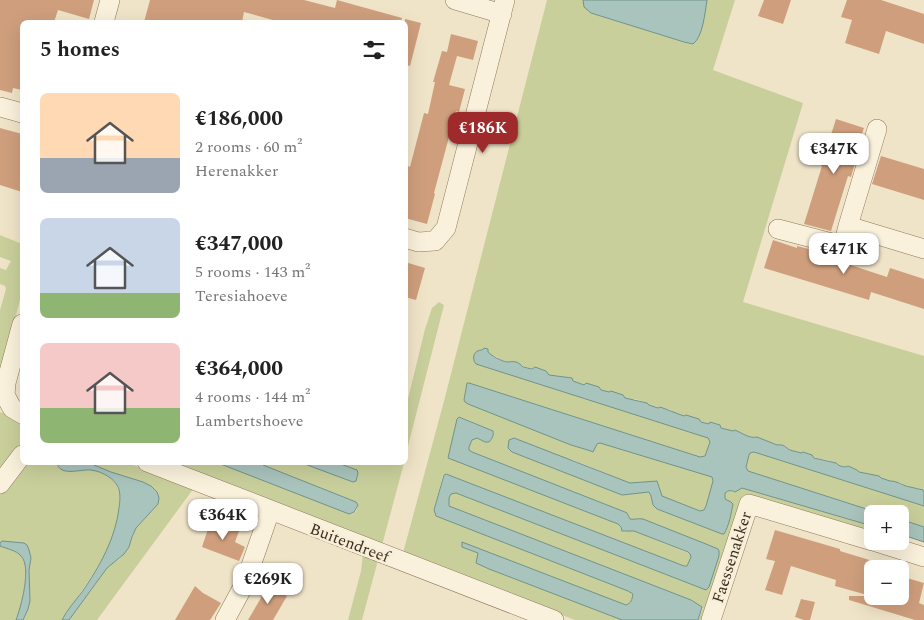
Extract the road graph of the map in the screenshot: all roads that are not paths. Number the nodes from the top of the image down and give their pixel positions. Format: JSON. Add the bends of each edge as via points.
{"nodes":[{"id":1,"x":110,"y":0,"type":"edge"},
{"id":2,"x":455,"y":0,"type":"edge"},
{"id":3,"x":503,"y":7,"type":"edge"},
{"id":4,"x":105,"y":20,"type":"edge"},
{"id":5,"x":0,"y":107,"type":"edge"},
{"id":6,"x":20,"y":112,"type":"edge"},
{"id":7,"x":877,"y":129,"type":"dead end"},
{"id":8,"x":848,"y":226,"type":"junction"},
{"id":9,"x":778,"y":229,"type":"dead end"},
{"id":10,"x":408,"y":239,"type":"edge"},
{"id":11,"x":924,"y":250,"type":"edge"},
{"id":12,"x":20,"y":331,"type":"edge"},
{"id":13,"x":20,"y":413,"type":"edge"},
{"id":14,"x":20,"y":458,"type":"edge"},
{"id":15,"x":155,"y":465,"type":"edge"},
{"id":16,"x":0,"y":484,"type":"edge"},
{"id":17,"x":270,"y":511,"type":"junction"},
{"id":18,"x":864,"y":538,"type":"edge"},
{"id":19,"x":902,"y":550,"type":"edge"},
{"id":20,"x":924,"y":557,"type":"edge"},
{"id":21,"x":225,"y":620,"type":"edge"},
{"id":22,"x":554,"y":620,"type":"edge"},
{"id":23,"x":710,"y":620,"type":"edge"}],
"edges":[{"from":1,"to":4,"type":"street"},
{"from":2,"to":3,"type":"street"},
{"from":3,"to":10,"type":"street","via":[[446,228],[435,242]]},
{"from":5,"to":6,"type":"street"},
{"from":7,"to":8,"type":"street"},
{"from":8,"to":9,"type":"street","via":[[843,246]]},
{"from":8,"to":11,"type":"street"},
{"from":12,"to":13,"type":"street","via":[[5,395],[12,408]]},
{"from":14,"to":16,"type":"street"},
{"from":15,"to":17,"type":"street","name":"Buitendreef"},
{"from":17,"to":21,"type":"street","via":[[245,583]]},
{"from":17,"to":22,"type":"street","name":"Buitendreef"},
{"from":18,"to":23,"type":"street","name":"Faessenakker","via":[[749,504]]},
{"from":19,"to":20,"type":"street","name":"Faessenakker"}]}
